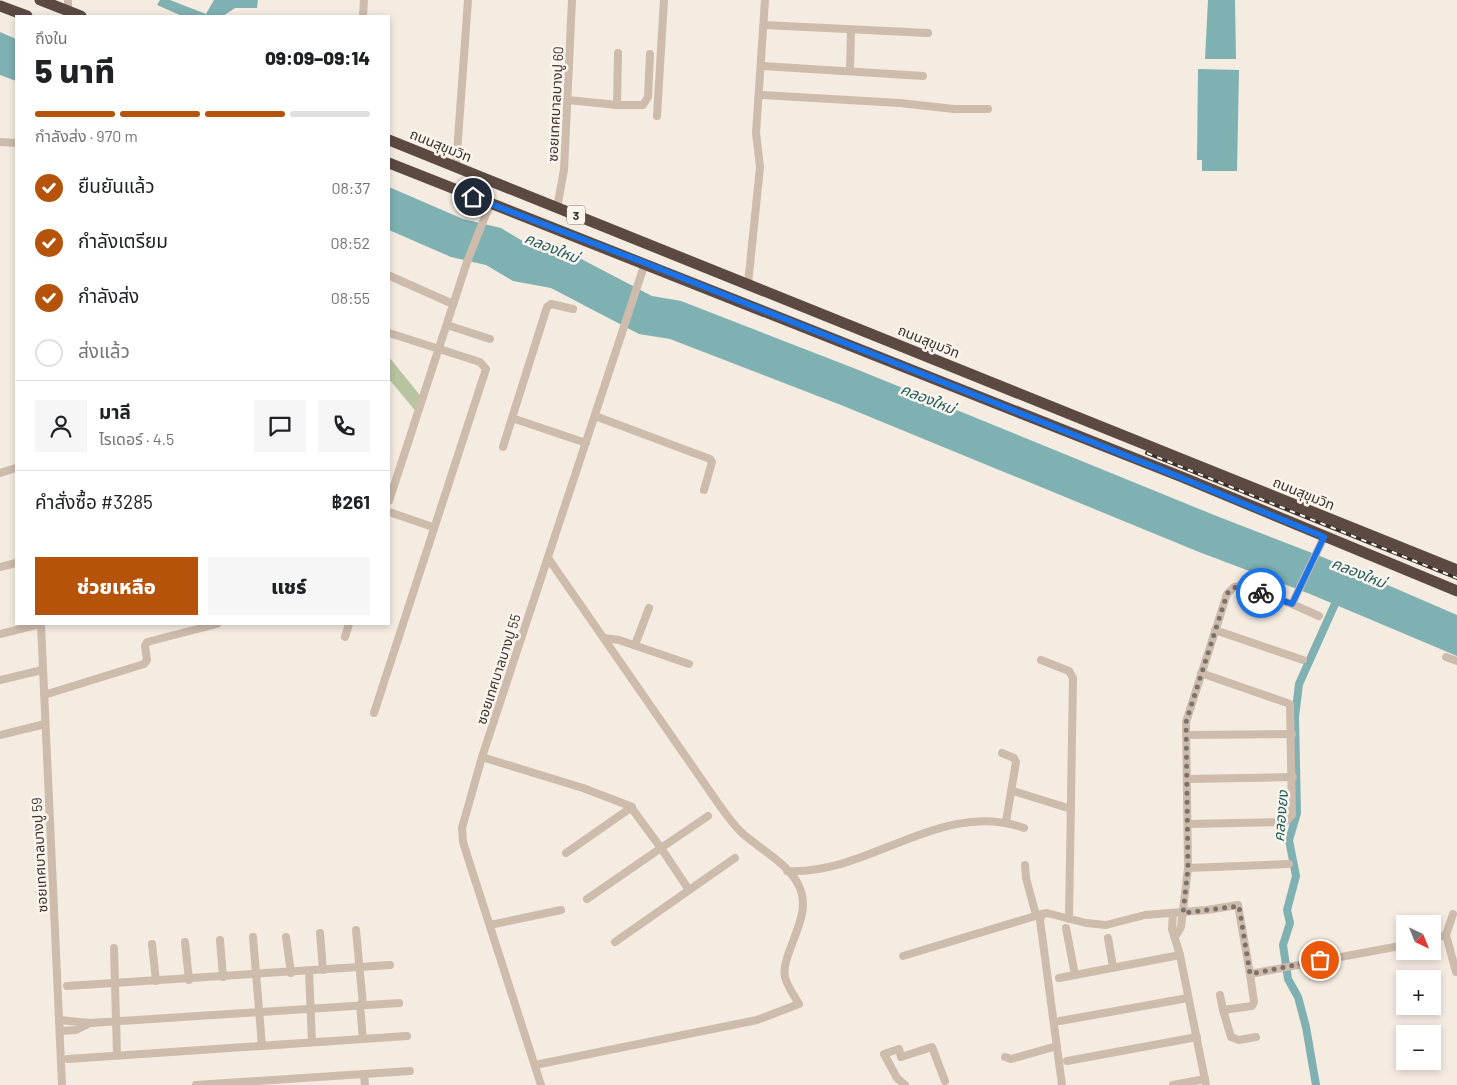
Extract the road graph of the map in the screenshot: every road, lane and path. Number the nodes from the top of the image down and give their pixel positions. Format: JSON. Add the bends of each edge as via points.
{"nodes":[{"id":1,"x":40,"y":0,"type":"edge"},
{"id":2,"x":364,"y":0,"type":"edge"},
{"id":3,"x":468,"y":0,"type":"edge"},
{"id":4,"x":572,"y":0,"type":"edge"},
{"id":5,"x":664,"y":0,"type":"edge"},
{"id":6,"x":765,"y":0,"type":"edge"},
{"id":7,"x":0,"y":6,"type":"edge"},
{"id":8,"x":68,"y":6,"type":"edge"},
{"id":9,"x":25,"y":15,"type":"edge"},
{"id":10,"x":80,"y":15,"type":"edge"},
{"id":11,"x":363,"y":15,"type":"edge"},
{"id":12,"x":764,"y":25,"type":"junction"},
{"id":13,"x":851,"y":30,"type":"junction"},
{"id":14,"x":928,"y":33,"type":"dead end"},
{"id":15,"x":618,"y":53,"type":"dead end"},
{"id":16,"x":650,"y":54,"type":"dead end"},
{"id":17,"x":762,"y":66,"type":"junction"},
{"id":18,"x":850,"y":71,"type":"junction"},
{"id":19,"x":923,"y":76,"type":"dead end"},
{"id":20,"x":760,"y":95,"type":"junction"},
{"id":21,"x":568,"y":100,"type":"junction"},
{"id":22,"x":617,"y":105,"type":"junction"},
{"id":23,"x":988,"y":109,"type":"dead end"},
{"id":24,"x":657,"y":116,"type":"dead end"},
{"id":25,"x":390,"y":140,"type":"edge"},
{"id":26,"x":0,"y":142,"type":"edge"},
{"id":27,"x":15,"y":143,"type":"edge"},
{"id":28,"x":390,"y":163,"type":"edge"},
{"id":29,"x":456,"y":167,"type":"junction"},
{"id":30,"x":490,"y":204,"type":"junction"},
{"id":31,"x":557,"y":208,"type":"junction"},
{"id":32,"x":645,"y":263,"type":"junction"},
{"id":33,"x":390,"y":276,"type":"dead end"},
{"id":34,"x":748,"y":284,"type":"junction"},
{"id":35,"x":453,"y":304,"type":"junction"},
{"id":36,"x":572,"y":309,"type":"dead end"},
{"id":37,"x":447,"y":324,"type":"junction"},
{"id":38,"x":853,"y":326,"type":"junction"},
{"id":39,"x":390,"y":336,"type":"edge"},
{"id":40,"x":490,"y":339,"type":"dead end"},
{"id":41,"x":846,"y":344,"type":"junction"},
{"id":42,"x":439,"y":348,"type":"junction"},
{"id":43,"x":595,"y":416,"type":"junction"},
{"id":44,"x":512,"y":418,"type":"junction"},
{"id":45,"x":586,"y":443,"type":"junction"},
{"id":46,"x":503,"y":447,"type":"dead end"},
{"id":47,"x":15,"y":468,"type":"edge"},
{"id":48,"x":0,"y":473,"type":"edge"},
{"id":49,"x":704,"y":490,"type":"dead end"},
{"id":50,"x":390,"y":498,"type":"edge"},
{"id":51,"x":390,"y":512,"type":"edge"},
{"id":52,"x":434,"y":527,"type":"junction"},
{"id":53,"x":1321,"y":542,"type":"junction"},
{"id":54,"x":548,"y":558,"type":"junction"},
{"id":55,"x":15,"y":563,"type":"edge"},
{"id":56,"x":0,"y":567,"type":"edge"},
{"id":57,"x":1457,"y":570,"type":"edge"},
{"id":58,"x":1457,"y":591,"type":"edge"},
{"id":59,"x":1292,"y":604,"type":"junction"},
{"id":60,"x":649,"y":608,"type":"dead end"},
{"id":61,"x":1319,"y":616,"type":"dead end"},
{"id":62,"x":36,"y":625,"type":"edge"},
{"id":63,"x":40,"y":625,"type":"edge"},
{"id":64,"x":213,"y":625,"type":"edge"},
{"id":65,"x":349,"y":625,"type":"edge"},
{"id":66,"x":1215,"y":630,"type":"junction"},
{"id":67,"x":0,"y":634,"type":"edge"},
{"id":68,"x":345,"y":637,"type":"dead end"},
{"id":69,"x":604,"y":638,"type":"junction"},
{"id":70,"x":634,"y":645,"type":"junction"},
{"id":71,"x":1446,"y":657,"type":"dead end"},
{"id":72,"x":1041,"y":660,"type":"dead end"},
{"id":73,"x":1303,"y":660,"type":"dead end"},
{"id":74,"x":1457,"y":661,"type":"edge"},
{"id":75,"x":689,"y":664,"type":"dead end"},
{"id":76,"x":42,"y":670,"type":"junction"},
{"id":77,"x":1201,"y":673,"type":"junction"},
{"id":78,"x":0,"y":680,"type":"edge"},
{"id":79,"x":44,"y":695,"type":"junction"},
{"id":80,"x":374,"y":712,"type":"dead end"},
{"id":81,"x":45,"y":724,"type":"junction"},
{"id":82,"x":1292,"y":734,"type":"junction"},
{"id":83,"x":0,"y":735,"type":"edge"},
{"id":84,"x":1186,"y":735,"type":"junction"},
{"id":85,"x":1002,"y":753,"type":"dead end"},
{"id":86,"x":482,"y":757,"type":"junction"},
{"id":87,"x":1293,"y":777,"type":"junction"},
{"id":88,"x":1188,"y":778,"type":"junction"},
{"id":89,"x":1012,"y":791,"type":"junction"},
{"id":90,"x":632,"y":807,"type":"junction"},
{"id":91,"x":1071,"y":809,"type":"junction"},
{"id":92,"x":708,"y":816,"type":"dead end"},
{"id":93,"x":1006,"y":822,"type":"junction"},
{"id":94,"x":1188,"y":824,"type":"junction"},
{"id":95,"x":1024,"y":828,"type":"dead end"},
{"id":96,"x":661,"y":848,"type":"junction"},
{"id":97,"x":566,"y":854,"type":"dead end"},
{"id":98,"x":735,"y":858,"type":"dead end"},
{"id":99,"x":1289,"y":864,"type":"dead end"},
{"id":100,"x":1025,"y":865,"type":"dead end"},
{"id":101,"x":1188,"y":868,"type":"junction"},
{"id":102,"x":787,"y":871,"type":"junction"},
{"id":103,"x":689,"y":890,"type":"junction"},
{"id":104,"x":586,"y":899,"type":"dead end"},
{"id":105,"x":561,"y":910,"type":"dead end"},
{"id":106,"x":1184,"y":911,"type":"junction"},
{"id":107,"x":1173,"y":913,"type":"junction"},
{"id":108,"x":1453,"y":914,"type":"dead end"},
{"id":109,"x":1039,"y":915,"type":"junction"},
{"id":110,"x":1069,"y":916,"type":"junction"},
{"id":111,"x":490,"y":925,"type":"junction"},
{"id":112,"x":1066,"y":928,"type":"dead end"},
{"id":113,"x":356,"y":930,"type":"dead end"},
{"id":114,"x":320,"y":933,"type":"dead end"},
{"id":115,"x":1446,"y":935,"type":"junction"},
{"id":116,"x":286,"y":936,"type":"dead end"},
{"id":117,"x":1441,"y":936,"type":"edge"},
{"id":118,"x":254,"y":937,"type":"dead end"},
{"id":119,"x":1175,"y":937,"type":"junction"},
{"id":120,"x":1108,"y":938,"type":"dead end"},
{"id":121,"x":220,"y":940,"type":"dead end"},
{"id":122,"x":185,"y":942,"type":"dead end"},
{"id":123,"x":614,"y":942,"type":"dead end"},
{"id":124,"x":152,"y":944,"type":"dead end"},
{"id":125,"x":1396,"y":947,"type":"edge"},
{"id":126,"x":114,"y":948,"type":"dead end"},
{"id":127,"x":1180,"y":955,"type":"junction"},
{"id":128,"x":903,"y":956,"type":"dead end"},
{"id":129,"x":390,"y":965,"type":"dead end"},
{"id":130,"x":1113,"y":967,"type":"junction"},
{"id":131,"x":359,"y":968,"type":"junction"},
{"id":132,"x":323,"y":970,"type":"junction"},
{"id":133,"x":309,"y":971,"type":"junction"},
{"id":134,"x":291,"y":972,"type":"junction"},
{"id":135,"x":1456,"y":972,"type":"edge"},
{"id":136,"x":1250,"y":974,"type":"junction"},
{"id":137,"x":257,"y":975,"type":"junction"},
{"id":138,"x":1075,"y":975,"type":"junction"},
{"id":139,"x":223,"y":977,"type":"junction"},
{"id":140,"x":1059,"y":978,"type":"dead end"},
{"id":141,"x":189,"y":980,"type":"junction"},
{"id":142,"x":156,"y":981,"type":"junction"},
{"id":143,"x":116,"y":983,"type":"junction"},
{"id":144,"x":67,"y":986,"type":"dead end"},
{"id":145,"x":1220,"y":995,"type":"dead end"},
{"id":146,"x":1188,"y":998,"type":"junction"},
{"id":147,"x":399,"y":1003,"type":"dead end"},
{"id":148,"x":362,"y":1005,"type":"junction"},
{"id":149,"x":310,"y":1008,"type":"junction"},
{"id":150,"x":1224,"y":1010,"type":"junction"},
{"id":151,"x":259,"y":1012,"type":"junction"},
{"id":152,"x":59,"y":1020,"type":"junction"},
{"id":153,"x":116,"y":1021,"type":"junction"},
{"id":154,"x":1060,"y":1021,"type":"dead end"},
{"id":155,"x":90,"y":1023,"type":"junction"},
{"id":156,"x":60,"y":1031,"type":"junction"},
{"id":157,"x":407,"y":1036,"type":"dead end"},
{"id":158,"x":1197,"y":1037,"type":"junction"},
{"id":159,"x":1256,"y":1037,"type":"dead end"},
{"id":160,"x":363,"y":1039,"type":"junction"},
{"id":161,"x":312,"y":1042,"type":"junction"},
{"id":162,"x":262,"y":1046,"type":"junction"},
{"id":163,"x":1057,"y":1046,"type":"junction"},
{"id":164,"x":117,"y":1055,"type":"junction"},
{"id":165,"x":1005,"y":1057,"type":"dead end"},
{"id":166,"x":68,"y":1058,"type":"dead end"},
{"id":167,"x":1067,"y":1061,"type":"dead end"},
{"id":168,"x":535,"y":1065,"type":"junction"},
{"id":169,"x":410,"y":1071,"type":"dead end"},
{"id":170,"x":364,"y":1074,"type":"junction"},
{"id":171,"x":945,"y":1081,"type":"dead end"},
{"id":172,"x":1205,"y":1082,"type":"edge"},
{"id":173,"x":62,"y":1085,"type":"edge"},
{"id":174,"x":196,"y":1085,"type":"edge"},
{"id":175,"x":365,"y":1085,"type":"edge"},
{"id":176,"x":541,"y":1085,"type":"edge"},
{"id":177,"x":905,"y":1085,"type":"edge"},
{"id":178,"x":1062,"y":1085,"type":"edge"},
{"id":179,"x":1173,"y":1085,"type":"edge"}],
"edges":[{"from":1,"to":8,"type":"highway"},
{"from":2,"to":11,"type":"street"},
{"from":3,"to":29,"type":"street"},
{"from":4,"to":21,"type":"street","name":"ซอยเทศบาลบางปู 60"},
{"from":5,"to":24,"type":"street"},
{"from":6,"to":12,"type":"street"},
{"from":7,"to":9,"type":"highway"},
{"from":8,"to":10,"type":"highway"},
{"from":12,"to":13,"type":"street"},
{"from":12,"to":17,"type":"street"},
{"from":13,"to":14,"type":"street"},
{"from":13,"to":18,"type":"street"},
{"from":15,"to":22,"type":"street"},
{"from":16,"to":22,"type":"street","via":[[647,101],[640,106]]},
{"from":17,"to":18,"type":"street"},
{"from":17,"to":20,"type":"street"},
{"from":18,"to":19,"type":"street"},
{"from":20,"to":23,"type":"street","via":[[900,103],[954,110]]},
{"from":20,"to":34,"type":"street","via":[[756,139],[760,167]]},
{"from":21,"to":22,"type":"street"},
{"from":21,"to":31,"type":"street","name":"ซอยเทศบาลบางปู 60","via":[[564,170]]},
{"from":25,"to":29,"type":"highway","name":"ถนนสุขุมวิท","number":"3"},
{"from":26,"to":27,"type":"street"},
{"from":28,"to":30,"type":"highway","number":"3"},
{"from":29,"to":31,"type":"highway","name":"ถนนสุขุมวิท","number":"3"},
{"from":30,"to":32,"type":"highway","number":"3"},
{"from":30,"to":35,"type":"street"},
{"from":31,"to":34,"type":"highway","name":"ถนนสุขุมวิท","number":"3"},
{"from":32,"to":41,"type":"highway","number":"3"},
{"from":32,"to":43,"type":"street","name":"ซอยเทศบาลบางปู 55"},
{"from":33,"to":35,"type":"street"},
{"from":34,"to":38,"type":"highway","name":"ถนนสุขุมวิท","number":"3"},
{"from":35,"to":37,"type":"street"},
{"from":36,"to":44,"type":"street","via":[[550,304],[547,307]]},
{"from":37,"to":40,"type":"street"},
{"from":37,"to":42,"type":"street"},
{"from":38,"to":41,"type":"highway"},
{"from":38,"to":57,"type":"highway","name":"ถนนสุขุมวิท","number":"3"},
{"from":39,"to":42,"type":"street"},
{"from":41,"to":53,"type":"highway","number":"3","via":[[1182,478]]},
{"from":42,"to":50,"type":"street"},
{"from":42,"to":52,"type":"street","via":[[480,362],[486,369]]},
{"from":43,"to":45,"type":"street","name":"ซอยเทศบาลบางปู 55"},
{"from":43,"to":49,"type":"street","via":[[710,459],[712,462]]},
{"from":44,"to":45,"type":"street"},
{"from":44,"to":46,"type":"street"},
{"from":45,"to":54,"type":"street","name":"ซอยเทศบาลบางปู 55"},
{"from":47,"to":48,"type":"street"},
{"from":51,"to":52,"type":"street"},
{"from":52,"to":80,"type":"street"},
{"from":53,"to":58,"type":"highway","number":"3"},
{"from":53,"to":59,"type":"street"},
{"from":54,"to":69,"type":"street"},
{"from":54,"to":86,"type":"street","name":"ซอยเทศบาลบางปู 55"},
{"from":55,"to":56,"type":"street"},
{"from":59,"to":61,"type":"street"},
{"from":59,"to":66,"type":"street","via":[[1240,586],[1234,587],[1227,594]]},
{"from":60,"to":70,"type":"street"},
{"from":62,"to":67,"type":"street"},
{"from":63,"to":76,"type":"street","name":"ซอยเทศบาลบางปู 59"},
{"from":64,"to":79,"type":"street","via":[[147,642],[144,664]]},
{"from":65,"to":68,"type":"street"},
{"from":66,"to":73,"type":"street"},
{"from":66,"to":77,"type":"street"},
{"from":69,"to":70,"type":"street"},
{"from":69,"to":102,"type":"street","via":[[730,821]]},
{"from":70,"to":75,"type":"street"},
{"from":71,"to":74,"type":"street"},
{"from":72,"to":91,"type":"street","via":[[1069,671],[1073,678]]},
{"from":76,"to":78,"type":"street"},
{"from":76,"to":79,"type":"street","name":"ซอยเทศบาลบางปู 59"},
{"from":77,"to":82,"type":"street","via":[[1288,702]]},
{"from":77,"to":84,"type":"street","via":[[1187,715]]},
{"from":79,"to":81,"type":"street","name":"ซอยเทศบาลบางปู 59"},
{"from":81,"to":83,"type":"street"},
{"from":81,"to":152,"type":"street","name":"ซอยเทศบาลบางปู 59"},
{"from":82,"to":84,"type":"street"},
{"from":82,"to":87,"type":"street"},
{"from":84,"to":88,"type":"street"},
{"from":85,"to":89,"type":"street","via":[[1015,760]]},
{"from":86,"to":90,"type":"street","via":[[583,788]]},
{"from":86,"to":111,"type":"street","name":"ซอยเทศบาลบางปู 55","via":[[461,834]]},
{"from":87,"to":88,"type":"street"},
{"from":87,"to":94,"type":"street","via":[[1292,815],[1286,822]]},
{"from":88,"to":94,"type":"street"},
{"from":89,"to":91,"type":"street"},
{"from":89,"to":93,"type":"street"},
{"from":90,"to":96,"type":"street"},
{"from":90,"to":97,"type":"street"},
{"from":91,"to":110,"type":"street"},
{"from":92,"to":96,"type":"street"},
{"from":93,"to":95,"type":"street"},
{"from":93,"to":102,"type":"street","via":[[962,823],[833,866]]},
{"from":94,"to":101,"type":"street"},
{"from":96,"to":103,"type":"street"},
{"from":96,"to":104,"type":"street"},
{"from":98,"to":103,"type":"street"},
{"from":99,"to":101,"type":"street"},
{"from":100,"to":109,"type":"street","via":[[1026,878]]},
{"from":101,"to":106,"type":"street"},
{"from":102,"to":168,"type":"street","via":[[803,898],[784,970],[799,1004],[757,1020]]},
{"from":103,"to":123,"type":"street"},
{"from":105,"to":111,"type":"street"},
{"from":106,"to":107,"type":"street"},
{"from":106,"to":119,"type":"street"},
{"from":106,"to":136,"type":"street","via":[[1239,906]]},
{"from":107,"to":110,"type":"street","via":[[1145,915],[1106,925]]},
{"from":107,"to":119,"type":"street"},
{"from":108,"to":115,"type":"street"},
{"from":109,"to":110,"type":"street"},
{"from":109,"to":128,"type":"street"},
{"from":109,"to":163,"type":"street"},
{"from":111,"to":168,"type":"street","name":"ซอยเทศบาลบางปู 55"},
{"from":112,"to":138,"type":"street"},
{"from":113,"to":131,"type":"street"},
{"from":114,"to":132,"type":"street"},
{"from":115,"to":117,"type":"street"},
{"from":115,"to":135,"type":"street"},
{"from":116,"to":134,"type":"street"},
{"from":118,"to":137,"type":"street"},
{"from":119,"to":127,"type":"street"},
{"from":120,"to":130,"type":"street"},
{"from":121,"to":139,"type":"street"},
{"from":122,"to":141,"type":"street"},
{"from":124,"to":142,"type":"street"},
{"from":125,"to":136,"type":"street"},
{"from":126,"to":143,"type":"street"},
{"from":127,"to":130,"type":"street"},
{"from":127,"to":146,"type":"street"},
{"from":129,"to":131,"type":"street"},
{"from":130,"to":138,"type":"street"},
{"from":131,"to":132,"type":"street"},
{"from":131,"to":148,"type":"street"},
{"from":132,"to":133,"type":"street"},
{"from":133,"to":134,"type":"street"},
{"from":133,"to":149,"type":"street"},
{"from":134,"to":137,"type":"street"},
{"from":136,"to":150,"type":"street","via":[[1254,1005]]},
{"from":137,"to":139,"type":"street"},
{"from":137,"to":151,"type":"street"},
{"from":138,"to":140,"type":"street"},
{"from":139,"to":141,"type":"street"},
{"from":141,"to":142,"type":"street"},
{"from":142,"to":143,"type":"street"},
{"from":143,"to":144,"type":"street"},
{"from":143,"to":153,"type":"street"},
{"from":145,"to":150,"type":"street"},
{"from":146,"to":154,"type":"street"},
{"from":146,"to":158,"type":"street"},
{"from":147,"to":148,"type":"street"},
{"from":148,"to":149,"type":"street"},
{"from":148,"to":160,"type":"street"},
{"from":149,"to":151,"type":"street"},
{"from":149,"to":161,"type":"street"},
{"from":150,"to":159,"type":"street","via":[[1231,1037],[1239,1040]]},
{"from":151,"to":153,"type":"street"},
{"from":151,"to":162,"type":"street"},
{"from":152,"to":155,"type":"street"},
{"from":152,"to":156,"type":"street","name":"ซอยเทศบาลบางปู 59"},
{"from":153,"to":155,"type":"street"},
{"from":153,"to":164,"type":"street"},
{"from":155,"to":156,"type":"street","via":[[76,1030]]},
{"from":156,"to":173,"type":"street","name":"ซอยเทศบาลบางปู 59"},
{"from":157,"to":160,"type":"street"},
{"from":158,"to":167,"type":"street"},
{"from":158,"to":172,"type":"street"},
{"from":160,"to":161,"type":"street"},
{"from":161,"to":162,"type":"street"},
{"from":162,"to":164,"type":"street"},
{"from":163,"to":165,"type":"street","via":[[1011,1059]]},
{"from":163,"to":178,"type":"street"},
{"from":164,"to":166,"type":"street"},
{"from":168,"to":176,"type":"street","name":"ซอยเทศบาลบางปู 55"},
{"from":169,"to":170,"type":"street"},
{"from":170,"to":174,"type":"street"},
{"from":170,"to":175,"type":"street"},
{"from":171,"to":177,"type":"street","via":[[932,1047],[901,1057],[899,1049],[884,1054],[897,1078]]},
{"from":172,"to":179,"type":"street"}]}
